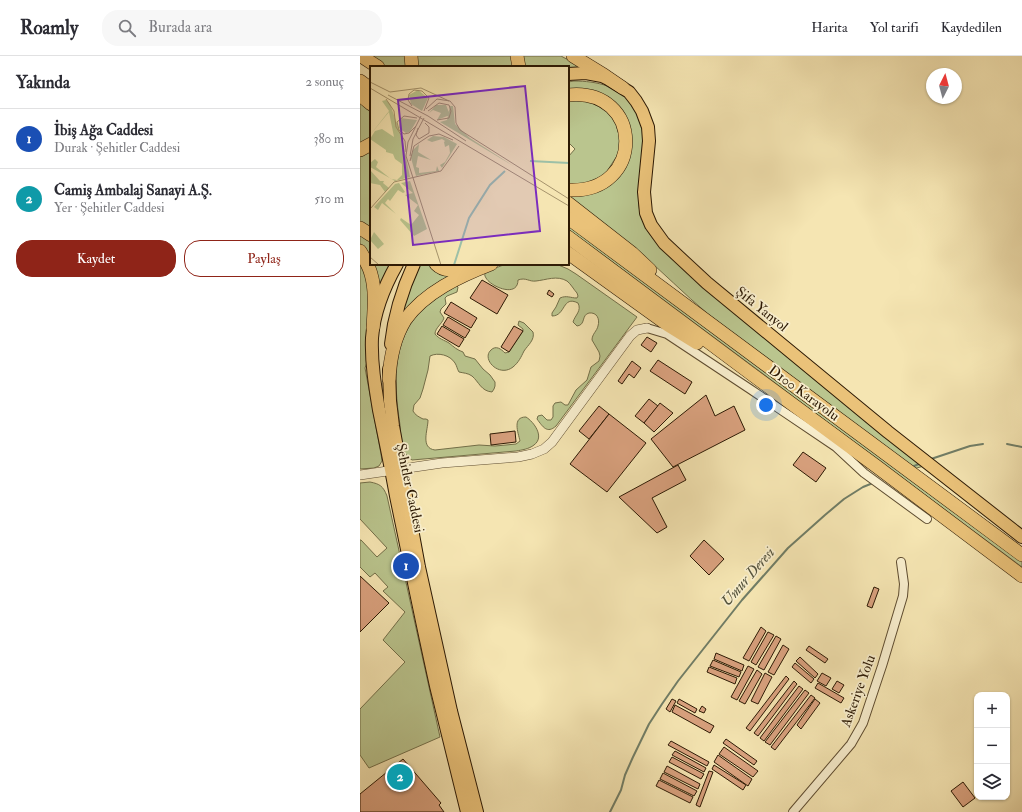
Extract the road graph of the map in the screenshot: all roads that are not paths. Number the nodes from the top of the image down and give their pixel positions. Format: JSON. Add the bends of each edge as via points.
{"nodes":[{"id":1,"x":361,"y":56,"type":"edge"},
{"id":2,"x":367,"y":56,"type":"edge"},
{"id":3,"x":411,"y":56,"type":"edge"},
{"id":4,"x":517,"y":56,"type":"edge"},
{"id":5,"x":572,"y":56,"type":"edge"},
{"id":6,"x":360,"y":64,"type":"edge"},
{"id":7,"x":378,"y":66,"type":"edge"},
{"id":8,"x":379,"y":66,"type":"edge"},
{"id":9,"x":412,"y":66,"type":"edge"},
{"id":10,"x":519,"y":66,"type":"edge"},
{"id":11,"x":370,"y":71,"type":"edge"},
{"id":12,"x":569,"y":74,"type":"edge"},
{"id":13,"x":569,"y":80,"type":"edge"},
{"id":14,"x":360,"y":81,"type":"edge"},
{"id":15,"x":370,"y":88,"type":"edge"},
{"id":16,"x":624,"y":88,"type":"junction"},
{"id":17,"x":360,"y":95,"type":"edge"},
{"id":18,"x":569,"y":95,"type":"edge"},
{"id":19,"x":370,"y":103,"type":"edge"},
{"id":20,"x":370,"y":145,"type":"edge"},
{"id":21,"x":360,"y":150,"type":"edge"},
{"id":22,"x":569,"y":190,"type":"edge"},
{"id":23,"x":569,"y":204,"type":"edge"},
{"id":24,"x":569,"y":219,"type":"edge"},
{"id":25,"x":360,"y":228,"type":"edge"},
{"id":26,"x":370,"y":234,"type":"edge"},
{"id":27,"x":569,"y":238,"type":"edge"},
{"id":28,"x":360,"y":251,"type":"edge"},
{"id":29,"x":569,"y":254,"type":"edge"},
{"id":30,"x":396,"y":265,"type":"edge"},
{"id":31,"x":414,"y":265,"type":"edge"},
{"id":32,"x":437,"y":265,"type":"edge"},
{"id":33,"x":467,"y":265,"type":"edge"},
{"id":34,"x":490,"y":265,"type":"edge"},
{"id":35,"x":569,"y":265,"type":"edge"},
{"id":36,"x":637,"y":302,"type":"junction"},
{"id":37,"x":686,"y":305,"type":"junction"},
{"id":38,"x":373,"y":328,"type":"junction"},
{"id":39,"x":647,"y":328,"type":"joint"},
{"id":40,"x":754,"y":376,"type":"junction"},
{"id":41,"x":389,"y":379,"type":"junction"},
{"id":42,"x":396,"y":470,"type":"junction"},
{"id":43,"x":360,"y":474,"type":"edge"},
{"id":44,"x":927,"y":519,"type":"dead end"},
{"id":45,"x":1022,"y":537,"type":"edge"},
{"id":46,"x":1022,"y":555,"type":"edge"},
{"id":47,"x":901,"y":562,"type":"dead end"},
{"id":48,"x":1022,"y":576,"type":"edge"},
{"id":49,"x":468,"y":812,"type":"edge"},
{"id":50,"x":477,"y":812,"type":"edge"},
{"id":51,"x":793,"y":812,"type":"edge"}],
"edges":[{"from":1,"to":7,"type":"highway"},
{"from":2,"to":8,"type":"highway"},
{"from":3,"to":9,"type":"highway"},
{"from":4,"to":10,"type":"highway"},
{"from":5,"to":16,"type":"highway"},
{"from":6,"to":11,"type":"highway"},
{"from":12,"to":16,"type":"main road","name":"Şifa Yanyol","via":[[602,76]]},
{"from":13,"to":16,"type":"main road","via":[[592,79]]},
{"from":14,"to":15,"type":"highway"},
{"from":16,"to":45,"type":"main road","name":"Şifa Yanyol","via":[[639,105],[646,120],[650,141],[644,192],[646,213],[664,243],[706,283],[920,458]]},
{"from":17,"to":19,"type":"highway"},
{"from":18,"to":22,"type":"highway","via":[[587,95],[606,103],[620,119],[626,139],[623,158],[612,176],[594,186]]},
{"from":20,"to":21,"type":"highway"},
{"from":23,"to":37,"type":"highway","via":[[632,253]]},
{"from":24,"to":37,"type":"highway","name":"D100 Karayolu"},
{"from":25,"to":26,"type":"highway"},
{"from":27,"to":40,"type":"highway","name":"D100 Karayolu"},
{"from":28,"to":38,"type":"highway","via":[[373,281]]},
{"from":29,"to":36,"type":"highway"},
{"from":30,"to":38,"type":"main road","name":"Şehitler Caddesi","via":[[381,296]]},
{"from":31,"to":41,"type":"main road","name":"Şehitler Caddesi","via":[[397,313],[390,349]]},
{"from":32,"to":33,"type":"highway","via":[[452,270]]},
{"from":34,"to":41,"type":"highway","via":[[448,284],[410,314],[394,344]]},
{"from":35,"to":36,"type":"highway"},
{"from":36,"to":40,"type":"highway","via":[[668,325]]},
{"from":37,"to":46,"type":"highway","name":"D100 Karayolu"},
{"from":38,"to":42,"type":"main road","name":"Şehitler Caddesi","via":[[374,378],[385,442]]},
{"from":39,"to":42,"type":"street","via":[[637,330],[630,336],[552,442],[544,449],[518,457]]},
{"from":39,"to":44,"type":"street","via":[[667,334],[750,389],[836,448],[864,473]]},
{"from":40,"to":48,"type":"highway","name":"D100 Karayolu"},
{"from":41,"to":42,"type":"main road","name":"Şehitler Caddesi"},
{"from":42,"to":43,"type":"street"},
{"from":42,"to":49,"type":"main road","name":"Şehitler Caddesi","via":[[435,679]]},
{"from":42,"to":50,"type":"main road","name":"Şehitler Caddesi","via":[[451,711]]},
{"from":47,"to":51,"type":"street","name":"Askeriye Yolu","via":[[903,596],[862,723],[851,744]]}]}
